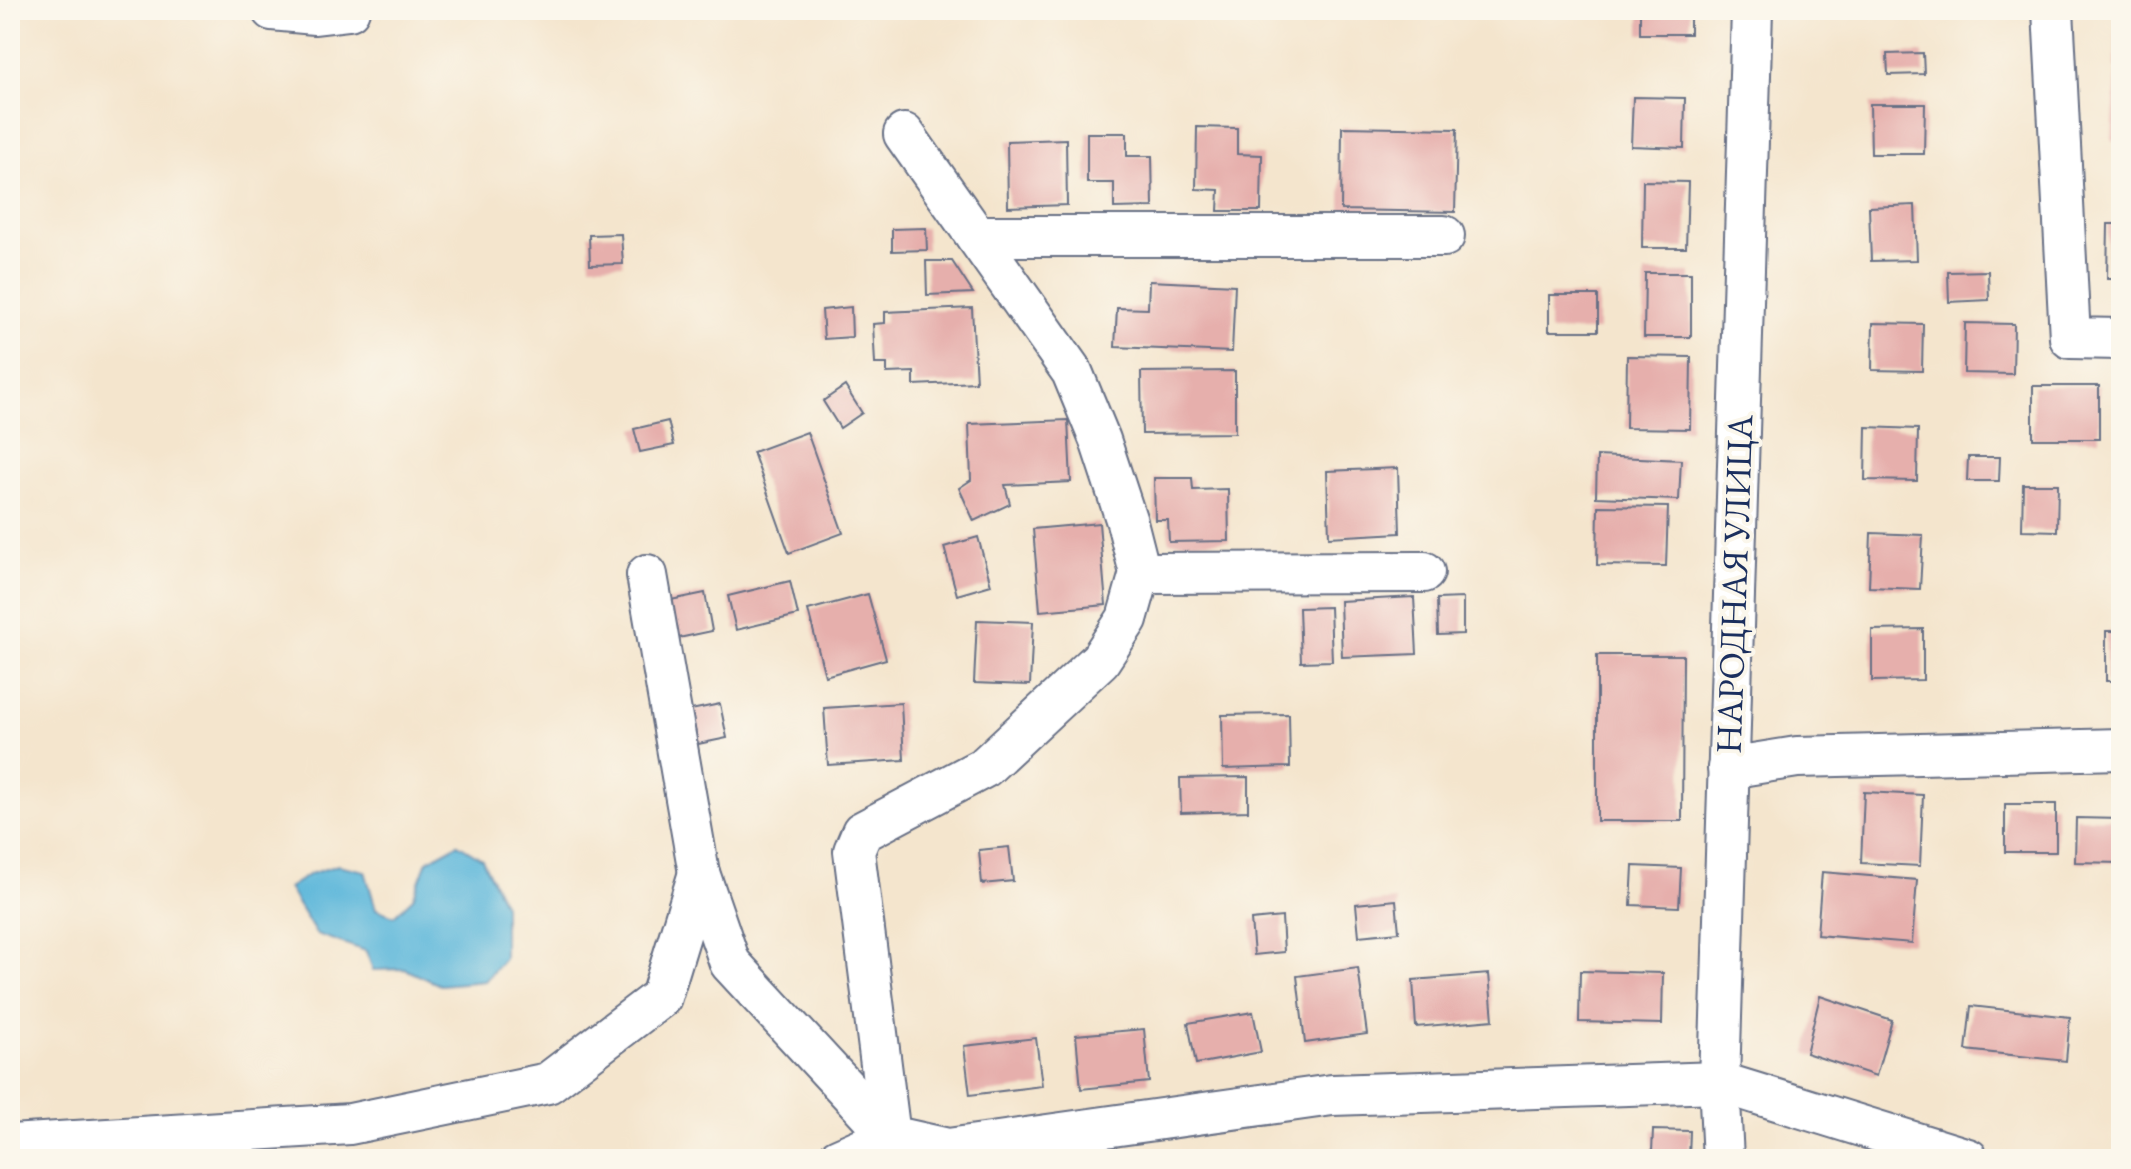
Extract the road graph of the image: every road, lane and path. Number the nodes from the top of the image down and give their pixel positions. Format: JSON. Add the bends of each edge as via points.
{"nodes":[{"id":1,"x":272,"y":10,"type":"edge"},
{"id":2,"x":349,"y":10,"type":"edge"},
{"id":3,"x":1752,"y":10,"type":"edge"},
{"id":4,"x":2053,"y":10,"type":"edge"},
{"id":5,"x":904,"y":134,"type":"dead end"},
{"id":6,"x":976,"y":236,"type":"junction"},
{"id":7,"x":1444,"y":236,"type":"dead end"},
{"id":8,"x":2121,"y":339,"type":"edge"},
{"id":9,"x":1424,"y":572,"type":"dead end"},
{"id":10,"x":1140,"y":573,"type":"junction"},
{"id":11,"x":647,"y":575,"type":"dead end"},
{"id":12,"x":2121,"y":749,"type":"edge"},
{"id":13,"x":1728,"y":768,"type":"junction"},
{"id":14,"x":699,"y":873,"type":"junction"},
{"id":15,"x":1719,"y":1082,"type":"junction"},
{"id":16,"x":890,"y":1136,"type":"junction"},
{"id":17,"x":10,"y":1145,"type":"edge"},
{"id":18,"x":838,"y":1159,"type":"edge"},
{"id":19,"x":1723,"y":1159,"type":"edge"},
{"id":20,"x":1968,"y":1159,"type":"edge"}],
"edges":[{"from":1,"to":2,"type":"street"},
{"from":3,"to":13,"type":"street","name":"НАРОДНАЯ УЛИЦА"},
{"from":4,"to":8,"type":"street","via":[[2070,338]]},
{"from":5,"to":6,"type":"street"},
{"from":6,"to":7,"type":"street"},
{"from":6,"to":10,"type":"street","via":[[1072,372],[1105,453]]},
{"from":9,"to":10,"type":"street"},
{"from":10,"to":16,"type":"street","via":[[1127,619],[1100,660],[1043,714],[985,767],[862,832],[854,851]]},
{"from":11,"to":14,"type":"street"},
{"from":12,"to":13,"type":"street","via":[[1797,757]]},
{"from":13,"to":15,"type":"street","name":"НАРОДНАЯ УЛИЦА"},
{"from":14,"to":16,"type":"street","via":[[730,963]]},
{"from":14,"to":17,"type":"street","via":[[661,997],[548,1083],[350,1124]]},
{"from":15,"to":16,"type":"street","via":[[1332,1095],[948,1149]]},
{"from":15,"to":19,"type":"street","name":"НАРОДНАЯ УЛИЦА"},
{"from":15,"to":20,"type":"street"},
{"from":16,"to":18,"type":"street"}]}
